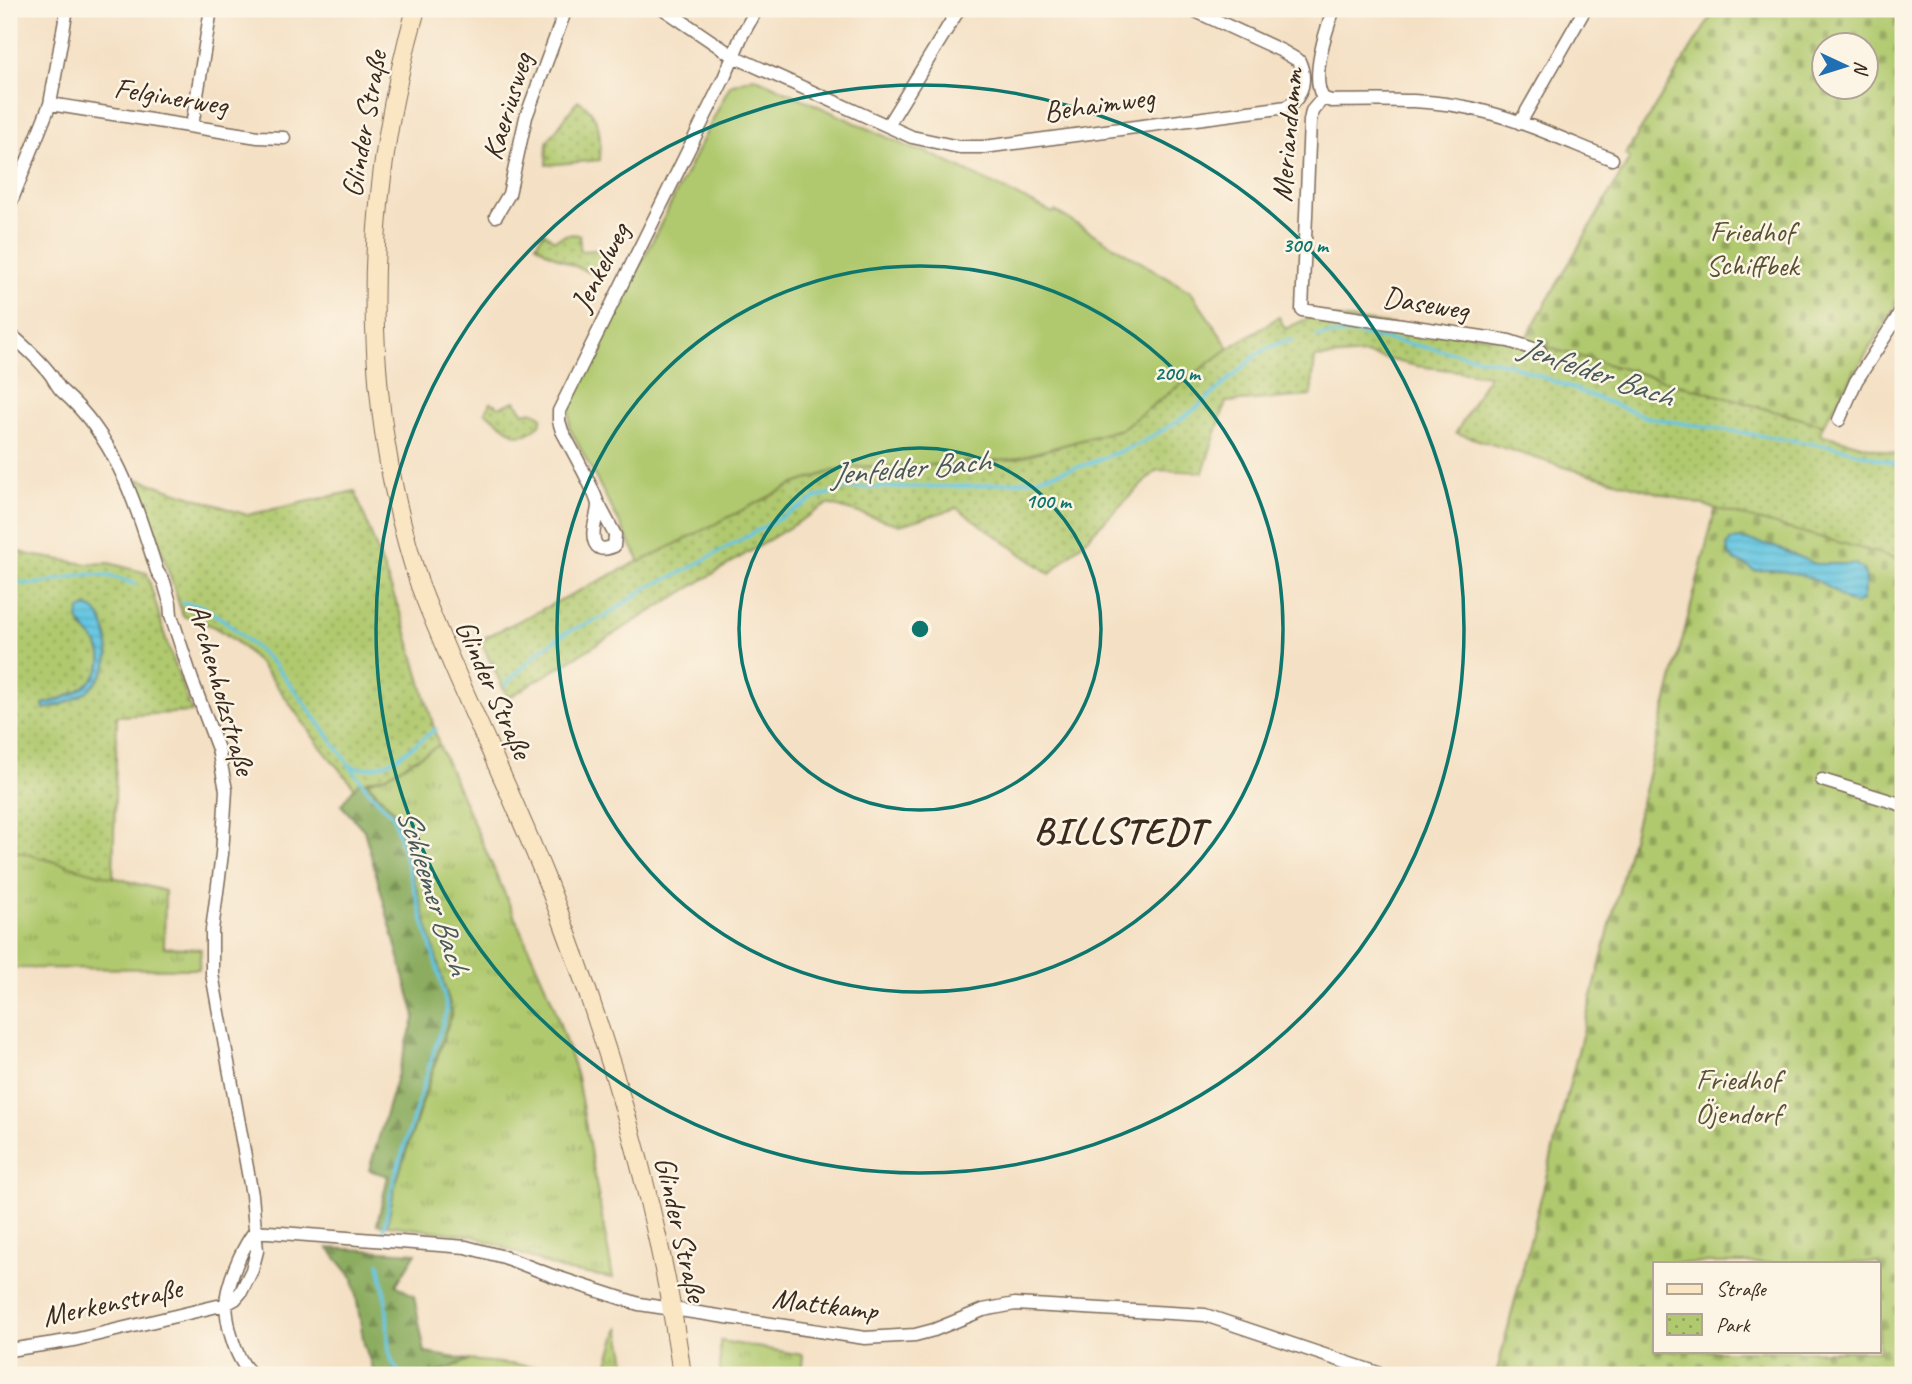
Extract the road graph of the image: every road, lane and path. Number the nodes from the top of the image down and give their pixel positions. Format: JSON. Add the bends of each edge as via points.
{"nodes":[{"id":1,"x":67,"y":9,"type":"edge"},
{"id":2,"x":211,"y":9,"type":"edge"},
{"id":3,"x":416,"y":9,"type":"edge"},
{"id":4,"x":566,"y":9,"type":"edge"},
{"id":5,"x":664,"y":9,"type":"edge"},
{"id":6,"x":757,"y":9,"type":"edge"},
{"id":7,"x":959,"y":9,"type":"edge"},
{"id":8,"x":1191,"y":9,"type":"edge"},
{"id":9,"x":1334,"y":9,"type":"edge"},
{"id":10,"x":1585,"y":9,"type":"edge"},
{"id":11,"x":733,"y":56,"type":"junction"},
{"id":12,"x":1323,"y":98,"type":"junction"},
{"id":13,"x":50,"y":104,"type":"junction"},
{"id":14,"x":1520,"y":123,"type":"junction"},
{"id":15,"x":888,"y":125,"type":"junction"},
{"id":16,"x":192,"y":126,"type":"junction"},
{"id":17,"x":284,"y":138,"type":"dead end"},
{"id":18,"x":1612,"y":159,"type":"dead end"},
{"id":19,"x":9,"y":208,"type":"edge"},
{"id":20,"x":496,"y":216,"type":"dead end"},
{"id":21,"x":1903,"y":309,"type":"edge"},
{"id":22,"x":1302,"y":310,"type":"joint"},
{"id":23,"x":9,"y":333,"type":"edge"},
{"id":24,"x":1540,"y":351,"type":"dead end"},
{"id":25,"x":1839,"y":420,"type":"dead end"},
{"id":26,"x":598,"y":503,"type":"dead end"},
{"id":27,"x":1822,"y":780,"type":"dead end"},
{"id":28,"x":1903,"y":805,"type":"edge"},
{"id":29,"x":255,"y":1231,"type":"junction"},
{"id":30,"x":226,"y":1304,"type":"junction"},
{"id":31,"x":671,"y":1310,"type":"junction"},
{"id":32,"x":9,"y":1350,"type":"edge"},
{"id":33,"x":253,"y":1375,"type":"edge"},
{"id":34,"x":682,"y":1375,"type":"edge"},
{"id":35,"x":1384,"y":1375,"type":"edge"}],
"edges":[{"from":1,"to":13,"type":"street"},
{"from":2,"to":16,"type":"street"},
{"from":3,"to":31,"type":"main road","name":"Glinder Straße","via":[[391,114],[374,247],[373,331],[387,455],[420,586],[543,873],[586,990],[644,1184]]},
{"from":4,"to":20,"type":"street","name":"Kaeriusweg","via":[[526,117],[509,194]]},
{"from":5,"to":11,"type":"street"},
{"from":6,"to":11,"type":"street","name":"Jenkelweg"},
{"from":7,"to":15,"type":"street"},
{"from":8,"to":15,"type":"street","name":"Behaimweg","via":[[1295,58],[1303,80],[1299,96],[1287,107],[984,147],[912,137]]},
{"from":9,"to":12,"type":"street","name":"Meriandamm","via":[[1317,81]]},
{"from":10,"to":14,"type":"street"},
{"from":11,"to":15,"type":"street"},
{"from":11,"to":26,"type":"street","name":"Jenkelweg","via":[[559,411],[562,430]]},
{"from":12,"to":14,"type":"street","via":[[1440,103]]},
{"from":12,"to":22,"type":"street","name":"Meriandamm","via":[[1310,121]]},
{"from":13,"to":16,"type":"street","name":"Felginerweg"},
{"from":13,"to":19,"type":"street"},
{"from":14,"to":18,"type":"street"},
{"from":16,"to":17,"type":"street","name":"Felginerweg"},
{"from":21,"to":25,"type":"street","via":[[1856,381]]},
{"from":22,"to":24,"type":"street","name":"Daseweg","via":[[1509,341]]},
{"from":23,"to":29,"type":"street","name":"Archenholzstraße","via":[[50,373],[63,393],[72,397],[127,483],[219,749],[226,812],[212,930],[212,974]]},
{"from":27,"to":28,"type":"street"},
{"from":29,"to":30,"type":"street","name":"Archenholzstraße","via":[[257,1251],[252,1270],[235,1299]]},
{"from":29,"to":31,"type":"street","name":"Mattkamp","via":[[466,1247]]},
{"from":30,"to":32,"type":"street","name":"Merkenstraße","via":[[74,1340]]},
{"from":30,"to":33,"type":"street","via":[[237,1357]]},
{"from":31,"to":34,"type":"main road","name":"Glinder Straße"},
{"from":31,"to":35,"type":"street","name":"Mattkamp","via":[[872,1339],[934,1330],[983,1310],[1015,1304],[1194,1314]]}]}
